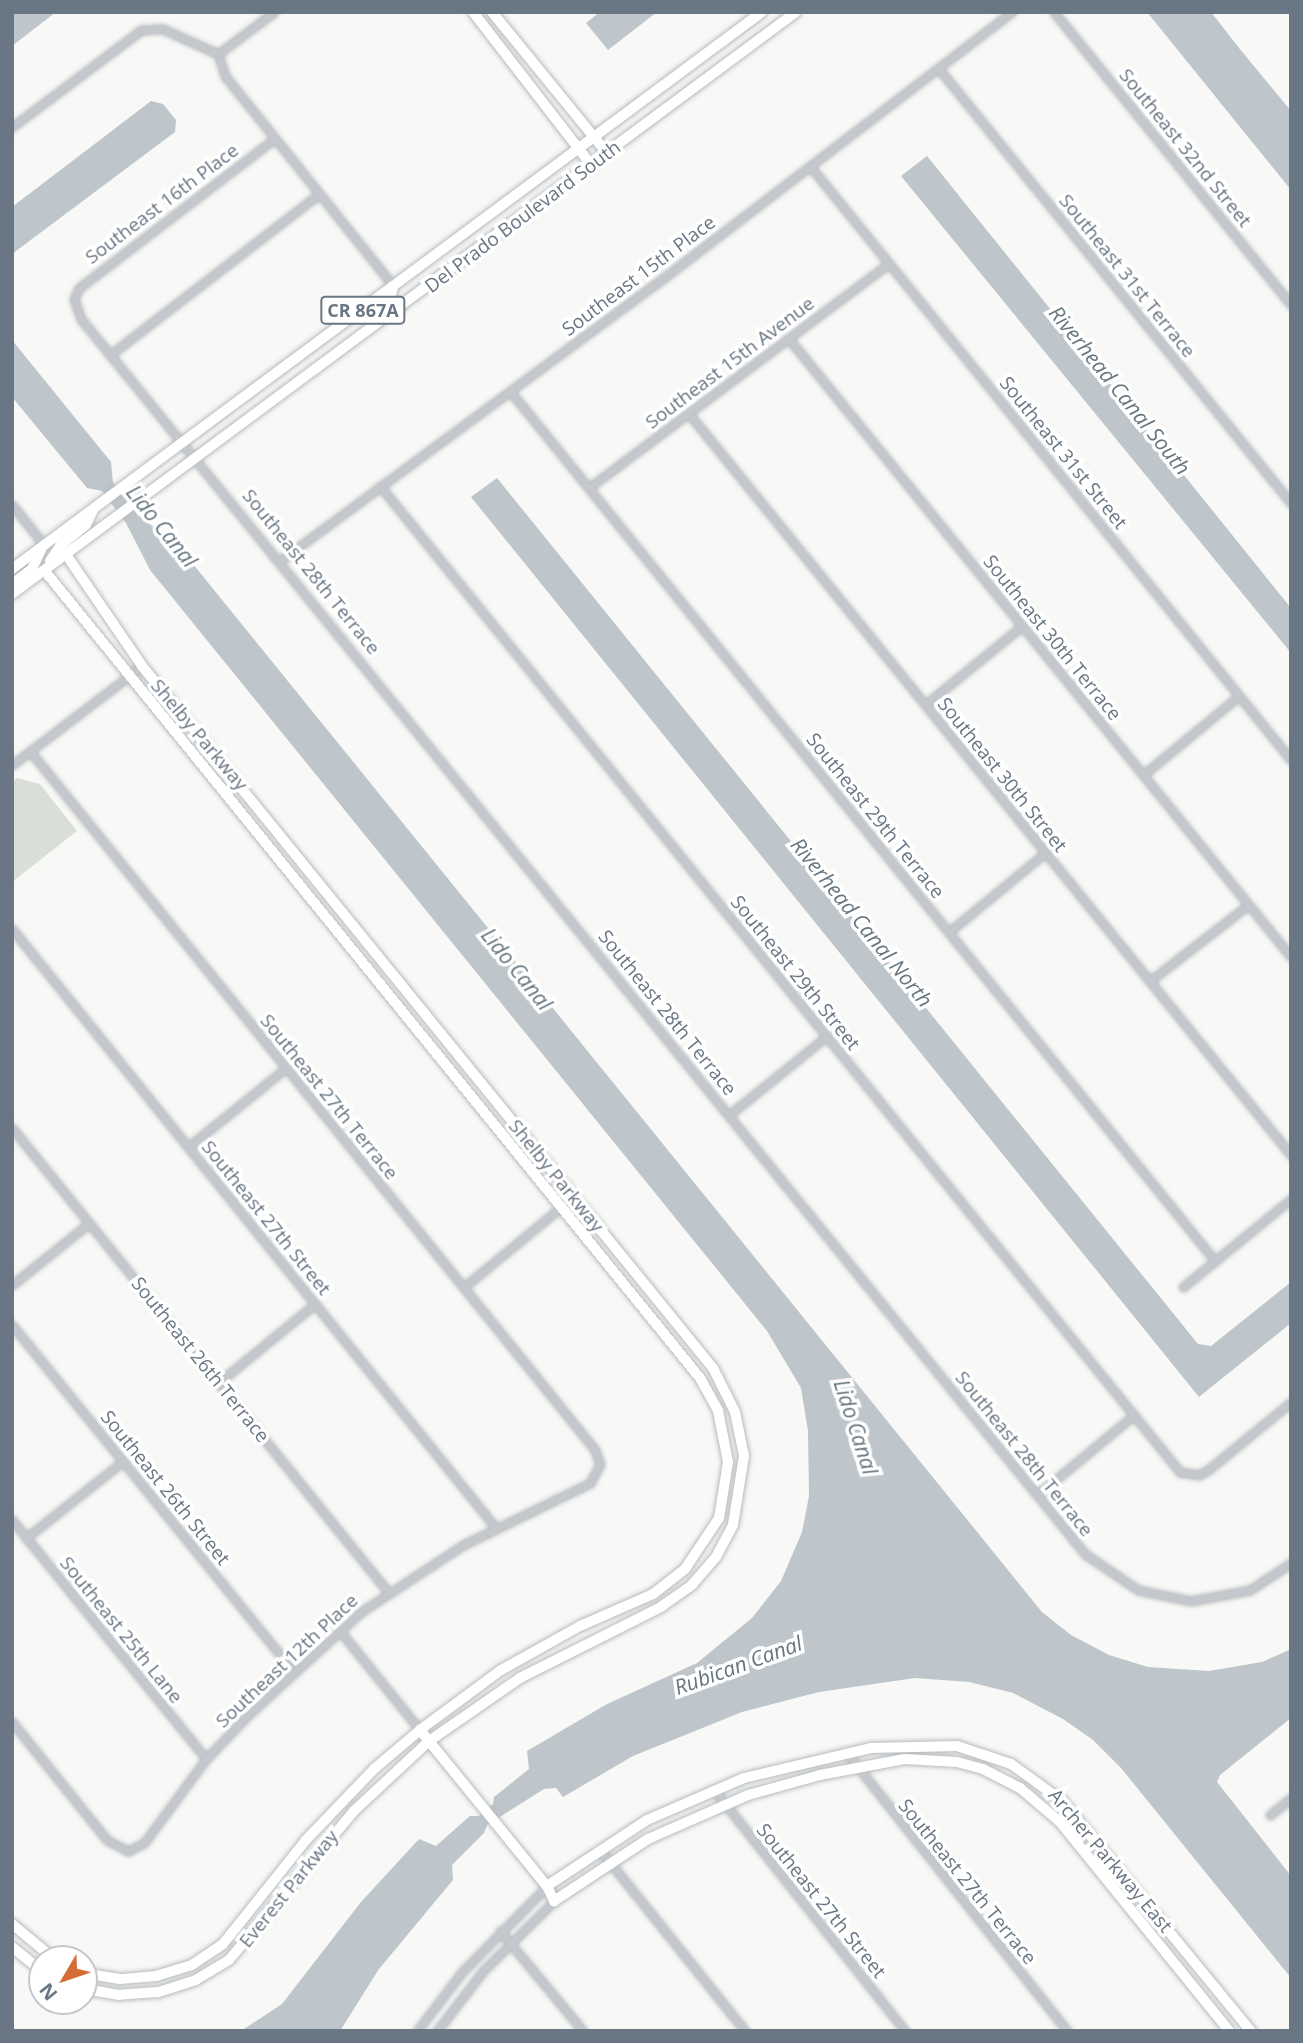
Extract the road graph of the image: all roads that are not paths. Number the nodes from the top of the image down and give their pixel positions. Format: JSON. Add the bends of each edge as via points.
{"nodes":[{"id":1,"x":274,"y":12,"type":"edge"},
{"id":2,"x":473,"y":12,"type":"edge"},
{"id":3,"x":762,"y":12,"type":"edge"},
{"id":4,"x":796,"y":12,"type":"edge"},
{"id":5,"x":1012,"y":12,"type":"edge"},
{"id":6,"x":1054,"y":12,"type":"edge"},
{"id":7,"x":494,"y":13,"type":"edge"},
{"id":8,"x":483,"y":24,"type":"junction"},
{"id":9,"x":218,"y":54,"type":"junction"},
{"id":10,"x":939,"y":69,"type":"junction"},
{"id":11,"x":12,"y":127,"type":"edge"},
{"id":12,"x":596,"y":138,"type":"junction"},
{"id":13,"x":274,"y":139,"type":"junction"},
{"id":14,"x":580,"y":150,"type":"junction"},
{"id":15,"x":608,"y":154,"type":"junction"},
{"id":16,"x":592,"y":166,"type":"junction"},
{"id":17,"x":810,"y":166,"type":"junction"},
{"id":18,"x":319,"y":194,"type":"junction"},
{"id":19,"x":888,"y":264,"type":"junction"},
{"id":20,"x":393,"y":286,"type":"junction"},
{"id":21,"x":74,"y":299,"type":"joint"},
{"id":22,"x":1291,"y":305,"type":"edge"},
{"id":23,"x":364,"y":335,"type":"junction"},
{"id":24,"x":789,"y":339,"type":"junction"},
{"id":25,"x":110,"y":355,"type":"junction"},
{"id":26,"x":510,"y":391,"type":"junction"},
{"id":27,"x":689,"y":414,"type":"junction"},
{"id":28,"x":181,"y":443,"type":"junction"},
{"id":29,"x":197,"y":456,"type":"junction"},
{"id":30,"x":380,"y":486,"type":"junction"},
{"id":31,"x":590,"y":487,"type":"junction"},
{"id":32,"x":1291,"y":503,"type":"edge"},
{"id":33,"x":12,"y":505,"type":"edge"},
{"id":34,"x":97,"y":505,"type":"junction"},
{"id":35,"x":44,"y":545,"type":"junction"},
{"id":36,"x":65,"y":554,"type":"junction"},
{"id":37,"x":281,"y":560,"type":"junction"},
{"id":38,"x":12,"y":569,"type":"edge"},
{"id":39,"x":44,"y":570,"type":"junction"},
{"id":40,"x":12,"y":584,"type":"edge"},
{"id":41,"x":12,"y":594,"type":"edge"},
{"id":42,"x":1022,"y":626,"type":"junction"},
{"id":43,"x":142,"y":666,"type":"junction"},
{"id":44,"x":131,"y":675,"type":"junction"},
{"id":45,"x":1239,"y":696,"type":"junction"},
{"id":46,"x":926,"y":704,"type":"junction"},
{"id":47,"x":30,"y":751,"type":"junction"},
{"id":48,"x":1291,"y":760,"type":"edge"},
{"id":49,"x":12,"y":765,"type":"edge"},
{"id":50,"x":1143,"y":775,"type":"junction"},
{"id":51,"x":1045,"y":853,"type":"junction"},
{"id":52,"x":1248,"y":905,"type":"junction"},
{"id":53,"x":12,"y":929,"type":"edge"},
{"id":54,"x":948,"y":932,"type":"junction"},
{"id":55,"x":1291,"y":957,"type":"edge"},
{"id":56,"x":1150,"y":981,"type":"junction"},
{"id":57,"x":827,"y":1036,"type":"junction"},
{"id":58,"x":286,"y":1068,"type":"junction"},
{"id":59,"x":729,"y":1115,"type":"junction"},
{"id":60,"x":12,"y":1128,"type":"edge"},
{"id":61,"x":188,"y":1147,"type":"junction"},
{"id":62,"x":1291,"y":1155,"type":"edge"},
{"id":63,"x":573,"y":1197,"type":"junction"},
{"id":64,"x":1291,"y":1199,"type":"edge"},
{"id":65,"x":561,"y":1207,"type":"junction"},
{"id":66,"x":89,"y":1223,"type":"junction"},
{"id":67,"x":1215,"y":1261,"type":"junction"},
{"id":68,"x":12,"y":1285,"type":"edge"},
{"id":69,"x":464,"y":1287,"type":"junction"},
{"id":70,"x":1183,"y":1287,"type":"dead end"},
{"id":71,"x":315,"y":1304,"type":"junction"},
{"id":72,"x":12,"y":1325,"type":"edge"},
{"id":73,"x":713,"y":1368,"type":"junction"},
{"id":74,"x":700,"y":1378,"type":"junction"},
{"id":75,"x":218,"y":1383,"type":"junction"},
{"id":76,"x":1291,"y":1402,"type":"edge"},
{"id":77,"x":1134,"y":1415,"type":"junction"},
{"id":78,"x":123,"y":1461,"type":"junction"},
{"id":79,"x":600,"y":1464,"type":"joint"},
{"id":80,"x":1037,"y":1495,"type":"junction"},
{"id":81,"x":12,"y":1520,"type":"edge"},
{"id":82,"x":495,"y":1527,"type":"junction"},
{"id":83,"x":26,"y":1538,"type":"junction"},
{"id":84,"x":1291,"y":1563,"type":"edge"},
{"id":85,"x":387,"y":1592,"type":"junction"},
{"id":86,"x":340,"y":1631,"type":"junction"},
{"id":87,"x":293,"y":1671,"type":"junction"},
{"id":88,"x":12,"y":1722,"type":"edge"},
{"id":89,"x":420,"y":1730,"type":"junction"},
{"id":90,"x":429,"y":1741,"type":"junction"},
{"id":91,"x":846,"y":1752,"type":"junction"},
{"id":92,"x":206,"y":1759,"type":"junction"},
{"id":93,"x":854,"y":1767,"type":"junction"},
{"id":94,"x":714,"y":1790,"type":"junction"},
{"id":95,"x":1291,"y":1798,"type":"edge"},
{"id":96,"x":722,"y":1804,"type":"junction"},
{"id":97,"x":1270,"y":1815,"type":"dead end"},
{"id":98,"x":600,"y":1850,"type":"junction"},
{"id":99,"x":608,"y":1863,"type":"junction"},
{"id":100,"x":547,"y":1886,"type":"junction"},
{"id":101,"x":554,"y":1901,"type":"junction"},
{"id":102,"x":256,"y":1906,"type":"junction"},
{"id":103,"x":269,"y":1916,"type":"junction"},
{"id":104,"x":12,"y":1924,"type":"edge"},
{"id":105,"x":500,"y":1931,"type":"junction"},
{"id":106,"x":511,"y":1943,"type":"junction"},
{"id":107,"x":37,"y":1945,"type":"edge"},
{"id":108,"x":12,"y":1947,"type":"edge"},
{"id":109,"x":28,"y":1959,"type":"edge"},
{"id":110,"x":98,"y":1975,"type":"edge"},
{"id":111,"x":98,"y":1991,"type":"edge"},
{"id":112,"x":418,"y":2031,"type":"edge"},
{"id":113,"x":437,"y":2031,"type":"edge"},
{"id":114,"x":583,"y":2031,"type":"edge"},
{"id":115,"x":745,"y":2031,"type":"edge"},
{"id":116,"x":905,"y":2031,"type":"edge"},
{"id":117,"x":1067,"y":2031,"type":"edge"},
{"id":118,"x":1229,"y":2031,"type":"edge"},
{"id":119,"x":1251,"y":2031,"type":"edge"}],
"edges":[{"from":1,"to":9,"type":"street"},
{"from":2,"to":8,"type":"street"},
{"from":3,"to":12,"type":"main road","name":"Del Prado Boulevard South","number":"CR 867A"},
{"from":4,"to":15,"type":"main road","name":"Del Prado Boulevard South","number":"CR 867A"},
{"from":5,"to":10,"type":"street","name":"Southeast 15th Place"},
{"from":6,"to":22,"type":"street","name":"Southeast 32nd Street"},
{"from":7,"to":8,"type":"street"},
{"from":7,"to":12,"type":"street"},
{"from":8,"to":14,"type":"street"},
{"from":9,"to":11,"type":"street","via":[[163,29],[141,30]]},
{"from":9,"to":13,"type":"street","via":[[225,76]]},
{"from":10,"to":17,"type":"street","name":"Southeast 15th Place"},
{"from":10,"to":32,"type":"street","name":"Southeast 31st Terrace"},
{"from":12,"to":14,"type":"main road","name":"Del Prado Boulevard South","number":"CR 867A"},
{"from":12,"to":15,"type":"street"},
{"from":13,"to":18,"type":"street"},
{"from":13,"to":21,"type":"street","name":"Southeast 16th Place","via":[[93,277]]},
{"from":14,"to":16,"type":"street"},
{"from":14,"to":20,"type":"main road","name":"Del Prado Boulevard South","number":"CR 867A"},
{"from":15,"to":16,"type":"main road","name":"Del Prado Boulevard South","number":"CR 867A"},
{"from":16,"to":23,"type":"main road","name":"Del Prado Boulevard South","number":"CR 867A"},
{"from":17,"to":19,"type":"street","name":"Southeast 31st Street"},
{"from":17,"to":26,"type":"street","name":"Southeast 15th Place"},
{"from":18,"to":20,"type":"street"},
{"from":18,"to":25,"type":"street"},
{"from":19,"to":24,"type":"street","name":"Southeast 15th Avenue"},
{"from":19,"to":45,"type":"street","name":"Southeast 31st Street"},
{"from":20,"to":23,"type":"main road","via":[[389,306]]},
{"from":20,"to":28,"type":"main road","name":"Del Prado Boulevard South","number":"CR 867A"},
{"from":21,"to":25,"type":"street","name":"Southeast 28th Terrace","via":[[81,319]]},
{"from":23,"to":29,"type":"main road","name":"Del Prado Boulevard South","number":"CR 867A"},
{"from":24,"to":27,"type":"street","name":"Southeast 15th Avenue"},
{"from":24,"to":42,"type":"street","name":"Southeast 30th Terrace"},
{"from":25,"to":28,"type":"street","name":"Southeast 28th Terrace"},
{"from":26,"to":30,"type":"street","name":"Southeast 15th Place"},
{"from":26,"to":31,"type":"street","name":"Southeast 29th Terrace"},
{"from":27,"to":31,"type":"street","name":"Southeast 15th Avenue"},
{"from":27,"to":46,"type":"street","name":"Southeast 30th Street"},
{"from":28,"to":29,"type":"street","name":"Southeast 28th Terrace"},
{"from":28,"to":34,"type":"main road","name":"Del Prado Boulevard South","number":"CR 867A"},
{"from":29,"to":36,"type":"main road","name":"Del Prado Boulevard South","number":"CR 867A"},
{"from":29,"to":37,"type":"street","name":"Southeast 28th Terrace"},
{"from":30,"to":37,"type":"street","name":"Southeast 15th Place"},
{"from":30,"to":57,"type":"street","name":"Southeast 29th Street"},
{"from":31,"to":54,"type":"street","name":"Southeast 29th Terrace"},
{"from":33,"to":35,"type":"street"},
{"from":34,"to":35,"type":"main road","name":"Del Prado Boulevard South","number":"CR 867A"},
{"from":34,"to":39,"type":"main road","via":[[86,525],[60,546]]},
{"from":35,"to":38,"type":"main road","name":"Del Prado Boulevard South","number":"CR 867A"},
{"from":35,"to":40,"type":"main road","via":[[32,569]]},
{"from":36,"to":39,"type":"main road","name":"Del Prado Boulevard South","number":"CR 867A"},
{"from":36,"to":43,"type":"street","name":"Shelby Parkway"},
{"from":37,"to":59,"type":"street","name":"Southeast 28th Terrace"},
{"from":39,"to":41,"type":"main road","name":"Del Prado Boulevard South","number":"CR 867A"},
{"from":39,"to":44,"type":"street","name":"Shelby Parkway"},
{"from":42,"to":46,"type":"street"},
{"from":42,"to":50,"type":"street","name":"Southeast 30th Terrace"},
{"from":43,"to":44,"type":"street"},
{"from":43,"to":63,"type":"street","name":"Shelby Parkway"},
{"from":44,"to":47,"type":"street"},
{"from":44,"to":65,"type":"street","name":"Shelby Parkway"},
{"from":45,"to":48,"type":"street","name":"Southeast 31st Street"},
{"from":45,"to":50,"type":"street"},
{"from":46,"to":51,"type":"street","name":"Southeast 30th Street"},
{"from":47,"to":49,"type":"street"},
{"from":47,"to":58,"type":"street","name":"Southeast 27th Terrace"},
{"from":50,"to":52,"type":"street","name":"Southeast 30th Terrace"},
{"from":51,"to":54,"type":"street"},
{"from":51,"to":56,"type":"street","name":"Southeast 30th Street"},
{"from":52,"to":55,"type":"street","name":"Southeast 30th Terrace"},
{"from":52,"to":56,"type":"street"},
{"from":53,"to":61,"type":"street","name":"Southeast 27th Street"},
{"from":54,"to":67,"type":"street","name":"Southeast 29th Terrace"},
{"from":56,"to":62,"type":"street","name":"Southeast 30th Street"},
{"from":57,"to":59,"type":"street"},
{"from":57,"to":77,"type":"street","name":"Southeast 29th Street"},
{"from":58,"to":61,"type":"street"},
{"from":58,"to":69,"type":"street","name":"Southeast 27th Terrace"},
{"from":59,"to":80,"type":"street","name":"Southeast 28th Terrace"},
{"from":60,"to":66,"type":"street","name":"Southeast 26th Terrace"},
{"from":61,"to":71,"type":"street","name":"Southeast 27th Street"},
{"from":63,"to":65,"type":"street"},
{"from":63,"to":73,"type":"street","name":"Shelby Parkway"},
{"from":64,"to":67,"type":"street"},
{"from":65,"to":69,"type":"street"},
{"from":65,"to":74,"type":"street","name":"Shelby Parkway"},
{"from":66,"to":68,"type":"street"},
{"from":66,"to":75,"type":"street","name":"Southeast 26th Terrace"},
{"from":67,"to":70,"type":"street"},
{"from":69,"to":79,"type":"street","name":"Southeast 27th Terrace","via":[[595,1450]]},
{"from":71,"to":75,"type":"street"},
{"from":71,"to":82,"type":"street","name":"Southeast 27th Street"},
{"from":72,"to":78,"type":"street","name":"Southeast 26th Street"},
{"from":73,"to":74,"type":"street"},
{"from":73,"to":90,"type":"street","name":"Shelby Parkway","via":[[735,1412],[744,1468],[737,1514],[709,1567],[673,1600],[530,1672]]},
{"from":74,"to":89,"type":"street","name":"Shelby Parkway","via":[[722,1424],[728,1474],[719,1518],[694,1559],[653,1594],[580,1626],[501,1670]]},
{"from":75,"to":85,"type":"street","name":"Southeast 26th Terrace"},
{"from":76,"to":77,"type":"street","name":"Southeast 29th Street","via":[[1208,1469],[1189,1475],[1180,1472]]},
{"from":77,"to":80,"type":"street"},
{"from":78,"to":83,"type":"street"},
{"from":78,"to":87,"type":"street","name":"Southeast 26th Street"},
{"from":79,"to":82,"type":"street","name":"Southeast 12th Place","via":[[590,1483]]},
{"from":80,"to":84,"type":"street","name":"Southeast 28th Terrace","via":[[1095,1564],[1138,1590],[1191,1601],[1250,1590]]},
{"from":81,"to":83,"type":"street","name":"Southeast 25th Lane"},
{"from":82,"to":85,"type":"street","name":"Southeast 12th Place"},
{"from":83,"to":92,"type":"street","name":"Southeast 25th Lane"},
{"from":85,"to":86,"type":"street","name":"Southeast 12th Place"},
{"from":86,"to":87,"type":"street","name":"Southeast 12th Place"},
{"from":86,"to":89,"type":"street"},
{"from":87,"to":92,"type":"street","name":"Southeast 12th Place"},
{"from":88,"to":92,"type":"street","name":"Southeast 12th Place","via":[[107,1840],[128,1851],[144,1843]]},
{"from":89,"to":90,"type":"street"},
{"from":89,"to":102,"type":"street","name":"Everest Parkway","via":[[345,1797]]},
{"from":90,"to":100,"type":"street"},
{"from":90,"to":103,"type":"street","name":"Everest Parkway","via":[[354,1811]]},
{"from":91,"to":93,"type":"street","name":"Southeast 27th Terrace"},
{"from":91,"to":94,"type":"street","name":"Archer Parkway East","via":[[779,1767]]},
{"from":91,"to":119,"type":"street","name":"Archer Parkway East","via":[[923,1743],[957,1746],[997,1757],[1044,1784],[1074,1813]]},
{"from":93,"to":96,"type":"street","name":"Archer Parkway East"},
{"from":93,"to":117,"type":"street","name":"Southeast 27th Terrace"},
{"from":93,"to":118,"type":"street","name":"Archer Parkway East","via":[[905,1759],[957,1762],[1020,1788],[1070,1833]]},
{"from":94,"to":96,"type":"street","name":"Southeast 27th Street"},
{"from":94,"to":98,"type":"street","name":"Archer Parkway East","via":[[667,1810]]},
{"from":95,"to":97,"type":"street"},
{"from":96,"to":99,"type":"street","name":"Archer Parkway East"},
{"from":96,"to":116,"type":"street","name":"Southeast 27th Street"},
{"from":98,"to":99,"type":"street"},
{"from":98,"to":100,"type":"street","name":"Archer Parkway East"},
{"from":99,"to":101,"type":"street","name":"Archer Parkway East"},
{"from":99,"to":115,"type":"street"},
{"from":100,"to":101,"type":"street"},
{"from":100,"to":105,"type":"street"},
{"from":101,"to":106,"type":"street"},
{"from":102,"to":103,"type":"street"},
{"from":102,"to":110,"type":"street","name":"Everest Parkway","via":[[223,1944],[180,1969],[132,1979]]},
{"from":103,"to":111,"type":"street","name":"Everest Parkway","via":[[229,1960],[184,1985],[132,1995]]},
{"from":104,"to":107,"type":"street"},
{"from":105,"to":106,"type":"street"},
{"from":105,"to":112,"type":"street"},
{"from":106,"to":113,"type":"street"},
{"from":106,"to":114,"type":"street"},
{"from":108,"to":109,"type":"street"}]}
